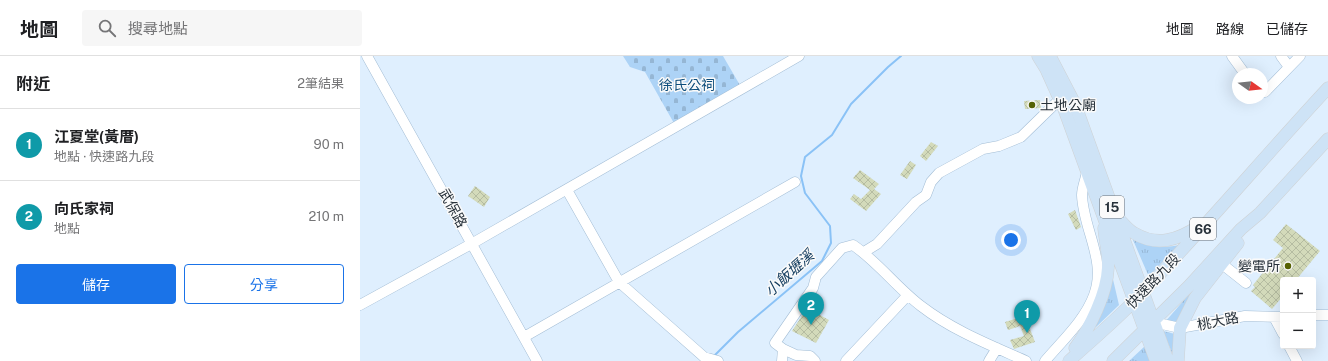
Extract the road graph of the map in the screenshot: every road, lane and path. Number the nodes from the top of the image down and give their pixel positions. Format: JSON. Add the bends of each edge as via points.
{"nodes":[{"id":1,"x":367,"y":56,"type":"edge"},
{"id":2,"x":799,"y":56,"type":"edge"},
{"id":3,"x":1038,"y":56,"type":"edge"},
{"id":4,"x":1050,"y":56,"type":"edge"},
{"id":5,"x":1232,"y":56,"type":"edge"},
{"id":6,"x":1281,"y":56,"type":"edge"},
{"id":7,"x":1300,"y":56,"type":"edge"},
{"id":8,"x":1289,"y":67,"type":"junction"},
{"id":9,"x":1241,"y":68,"type":"edge"},
{"id":10,"x":1328,"y":88,"type":"edge"},
{"id":11,"x":1268,"y":89,"type":"edge"},
{"id":12,"x":1064,"y":97,"type":"junction"},
{"id":13,"x":1328,"y":140,"type":"edge"},
{"id":14,"x":1087,"y":171,"type":"junction"},
{"id":15,"x":795,"y":182,"type":"dead end"},
{"id":16,"x":567,"y":190,"type":"junction"},
{"id":17,"x":1260,"y":213,"type":"junction"},
{"id":18,"x":1109,"y":214,"type":"junction"},
{"id":19,"x":1213,"y":217,"type":"junction"},
{"id":20,"x":473,"y":243,"type":"junction"},
{"id":21,"x":864,"y":252,"type":"junction"},
{"id":22,"x":1222,"y":264,"type":"junction"},
{"id":23,"x":619,"y":282,"type":"junction"},
{"id":24,"x":1246,"y":283,"type":"dead end"},
{"id":25,"x":1144,"y":291,"type":"junction"},
{"id":26,"x":907,"y":296,"type":"junction"},
{"id":27,"x":1135,"y":301,"type":"junction"},
{"id":28,"x":360,"y":305,"type":"edge"},
{"id":29,"x":1328,"y":314,"type":"edge"},
{"id":30,"x":1316,"y":315,"type":"edge"},
{"id":31,"x":1278,"y":317,"type":"edge"},
{"id":32,"x":1149,"y":326,"type":"junction"},
{"id":33,"x":1180,"y":328,"type":"junction"},
{"id":34,"x":524,"y":337,"type":"junction"},
{"id":35,"x":997,"y":348,"type":"junction"},
{"id":36,"x":783,"y":349,"type":"junction"},
{"id":37,"x":1291,"y":349,"type":"edge"},
{"id":38,"x":702,"y":359,"type":"edge"},
{"id":39,"x":537,"y":361,"type":"edge"},
{"id":40,"x":718,"y":361,"type":"edge"},
{"id":41,"x":782,"y":361,"type":"edge"},
{"id":42,"x":815,"y":361,"type":"edge"},
{"id":43,"x":846,"y":361,"type":"edge"},
{"id":44,"x":989,"y":361,"type":"edge"},
{"id":45,"x":1026,"y":361,"type":"edge"},
{"id":46,"x":1045,"y":361,"type":"edge"},
{"id":47,"x":1065,"y":361,"type":"edge"},
{"id":48,"x":1069,"y":361,"type":"edge"},
{"id":49,"x":1113,"y":361,"type":"edge"},
{"id":50,"x":1156,"y":361,"type":"edge"},
{"id":51,"x":1168,"y":361,"type":"edge"},
{"id":52,"x":1178,"y":361,"type":"edge"},
{"id":53,"x":1297,"y":361,"type":"edge"}],
"edges":[{"from":1,"to":20,"type":"street","name":"武保路"},
{"from":2,"to":16,"type":"street"},
{"from":3,"to":12,"type":"main road","number":"15"},
{"from":4,"to":12,"type":"main road","number":"15"},
{"from":5,"to":9,"type":"street"},
{"from":6,"to":8,"type":"street"},
{"from":7,"to":8,"type":"street"},
{"from":8,"to":11,"type":"street"},
{"from":10,"to":19,"type":"main road","name":"快速路九段","number":"66"},
{"from":12,"to":14,"type":"main road","number":"15"},
{"from":12,"to":18,"type":"main road","number":"15"},
{"from":12,"to":21,"type":"street","via":[[1020,137],[999,146],[983,149],[939,172],[931,182],[926,195],[916,202],[877,244]]},
{"from":13,"to":17,"type":"main road","name":"快速路九段","number":"66"},
{"from":14,"to":18,"type":"main road","number":"15"},
{"from":14,"to":46,"type":"street","via":[[1082,195],[1096,253],[1098,279],[1086,311]]},
{"from":15,"to":23,"type":"street"},
{"from":16,"to":20,"type":"street"},
{"from":16,"to":23,"type":"street"},
{"from":17,"to":22,"type":"main road"},
{"from":17,"to":32,"type":"main road","name":"快速路九段","number":"66","via":[[1241,229]]},
{"from":18,"to":19,"type":"main road","via":[[1134,233],[1164,241],[1187,234]]},
{"from":18,"to":25,"type":"main road","number":"15"},
{"from":18,"to":27,"type":"main road","number":"15"},
{"from":18,"to":47,"type":"main road","via":[[1108,268],[1098,308],[1084,337]]},
{"from":19,"to":25,"type":"main road","name":"快速路九段","number":"66"},
{"from":20,"to":28,"type":"street"},
{"from":20,"to":34,"type":"street","name":"武保路"},
{"from":21,"to":26,"type":"street"},
{"from":21,"to":36,"type":"street","via":[[853,245],[842,248],[816,277],[813,288],[774,343]]},
{"from":22,"to":24,"type":"street"},
{"from":22,"to":33,"type":"main road","via":[[1196,298]]},
{"from":23,"to":34,"type":"street"},
{"from":23,"to":38,"type":"street"},
{"from":25,"to":27,"type":"main road","name":"快速路九段","number":"66"},
{"from":25,"to":32,"type":"main road","number":"15"},
{"from":26,"to":35,"type":"street","via":[[964,333]]},
{"from":26,"to":43,"type":"street"},
{"from":27,"to":32,"type":"main road","number":"15"},
{"from":27,"to":48,"type":"main road","name":"快速路九段","number":"66"},
{"from":29,"to":30,"type":"street"},
{"from":31,"to":33,"type":"street","name":"桃大路","via":[[1245,316]]},
{"from":32,"to":33,"type":"street","name":"桃大路"},
{"from":32,"to":49,"type":"main road","name":"快速路九段","number":"66"},
{"from":32,"to":50,"type":"main road","number":"15"},
{"from":32,"to":51,"type":"main road","number":"15"},
{"from":33,"to":52,"type":"main road"},
{"from":34,"to":39,"type":"street","name":"武保路"},
{"from":35,"to":44,"type":"street"},
{"from":35,"to":45,"type":"street"},
{"from":36,"to":41,"type":"street"},
{"from":36,"to":42,"type":"street","via":[[796,355],[810,356]]},
{"from":37,"to":53,"type":"street"},
{"from":38,"to":40,"type":"street"}]}
